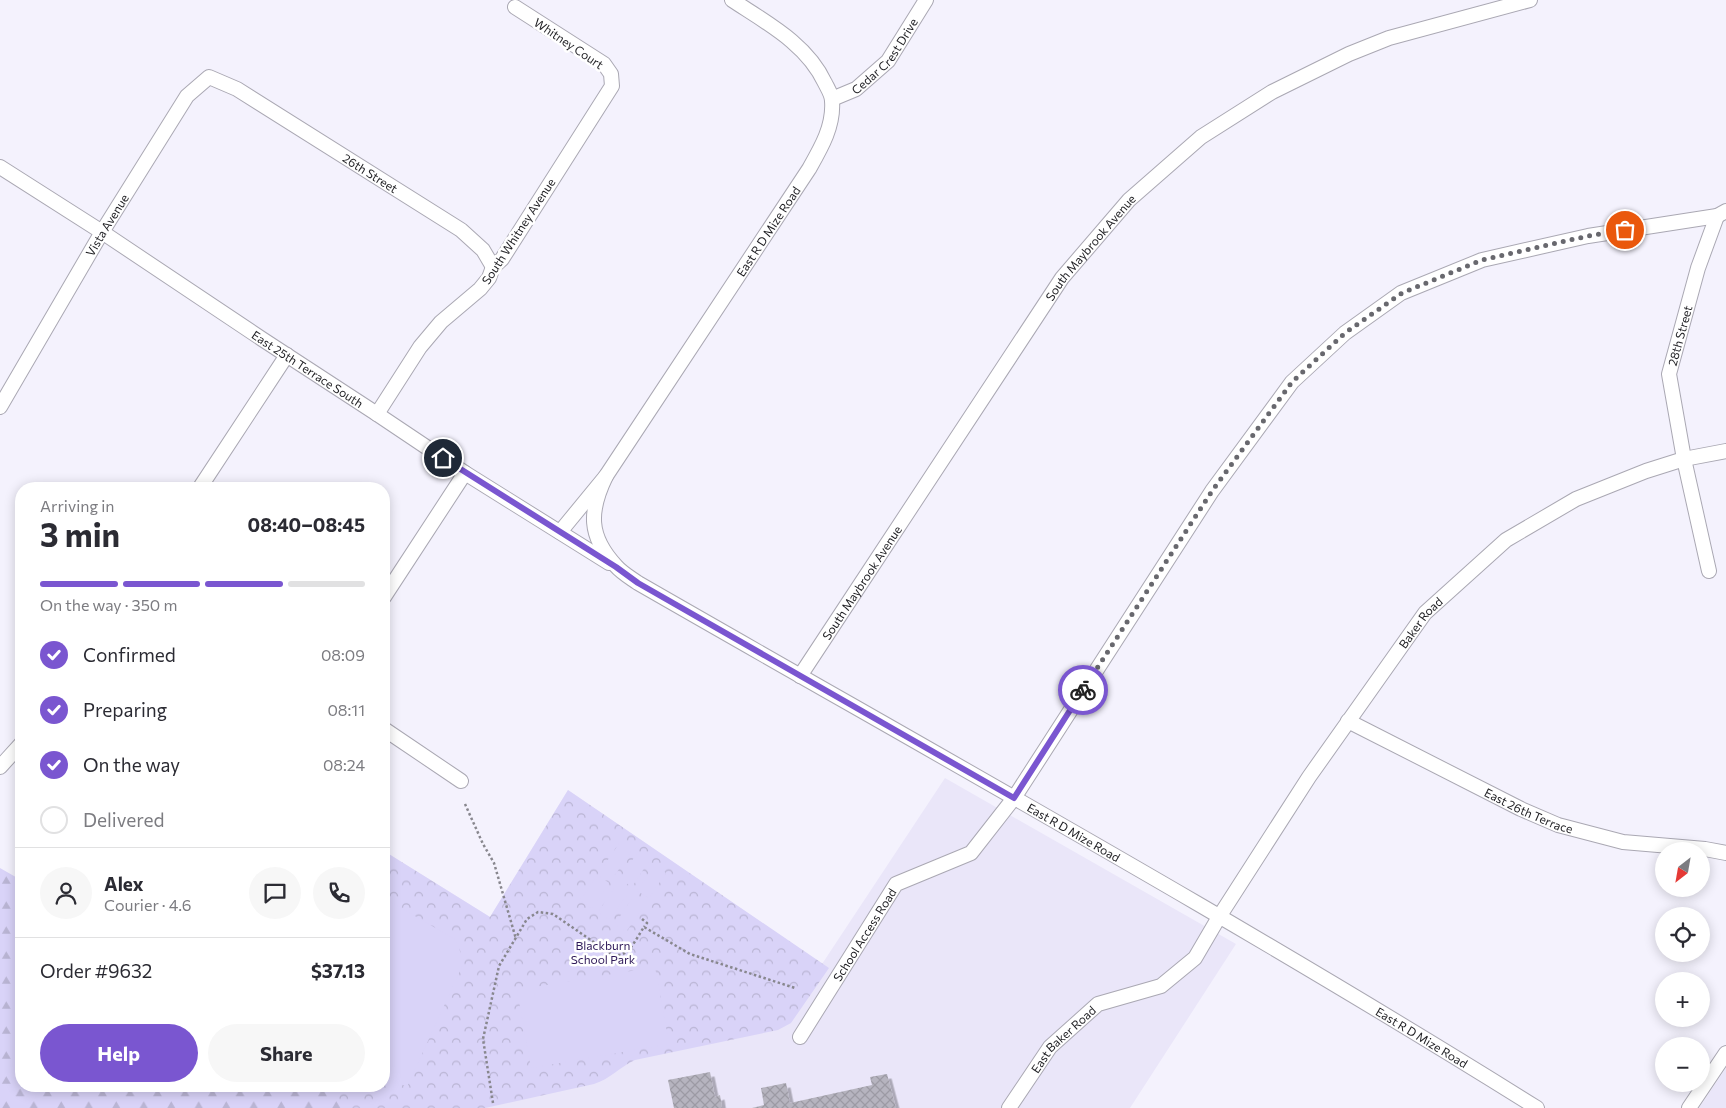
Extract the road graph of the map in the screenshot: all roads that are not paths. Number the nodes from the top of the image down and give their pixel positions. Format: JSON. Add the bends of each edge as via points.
{"nodes":[{"id":1,"x":732,"y":0,"type":"edge"},
{"id":2,"x":926,"y":0,"type":"edge"},
{"id":3,"x":1530,"y":0,"type":"edge"},
{"id":4,"x":515,"y":7,"type":"dead end"},
{"id":5,"x":612,"y":86,"type":"joint"},
{"id":6,"x":237,"y":89,"type":"joint"},
{"id":7,"x":832,"y":99,"type":"junction"},
{"id":8,"x":0,"y":167,"type":"edge"},
{"id":9,"x":1722,"y":214,"type":"edge"},
{"id":10,"x":102,"y":232,"type":"junction"},
{"id":11,"x":493,"y":267,"type":"junction"},
{"id":12,"x":287,"y":356,"type":"junction"},
{"id":13,"x":2,"y":400,"type":"edge"},
{"id":14,"x":377,"y":414,"type":"junction"},
{"id":15,"x":1726,"y":451,"type":"edge"},
{"id":16,"x":1684,"y":459,"type":"junction"},
{"id":17,"x":465,"y":473,"type":"junction"},
{"id":18,"x":606,"y":476,"type":"junction"},
{"id":19,"x":204,"y":482,"type":"edge"},
{"id":20,"x":560,"y":532,"type":"junction"},
{"id":21,"x":616,"y":567,"type":"junction"},
{"id":22,"x":1709,"y":571,"type":"dead end"},
{"id":23,"x":390,"y":588,"type":"edge"},
{"id":24,"x":800,"y":676,"type":"junction"},
{"id":25,"x":1348,"y":722,"type":"junction"},
{"id":26,"x":390,"y":733,"type":"edge"},
{"id":27,"x":15,"y":755,"type":"edge"},
{"id":28,"x":0,"y":767,"type":"edge"},
{"id":29,"x":460,"y":781,"type":"dead end"},
{"id":30,"x":1014,"y":798,"type":"junction"},
{"id":31,"x":1726,"y":853,"type":"edge"},
{"id":32,"x":1219,"y":917,"type":"junction"},
{"id":33,"x":800,"y":1037,"type":"dead end"},
{"id":34,"x":1726,"y":1053,"type":"edge"},
{"id":35,"x":1009,"y":1108,"type":"edge"},
{"id":36,"x":1537,"y":1108,"type":"edge"},
{"id":37,"x":1689,"y":1108,"type":"edge"}],
"edges":[{"from":1,"to":7,"type":"street","via":[[803,50]]},
{"from":2,"to":7,"type":"street","name":"Cedar Crest Drive","via":[[888,60],[856,89]]},
{"from":3,"to":24,"type":"street","name":"South Maybrook Avenue","via":[[1389,38],[1272,92],[1200,137],[1129,200],[1062,278]]},
{"from":4,"to":5,"type":"street","name":"Whitney Court","via":[[604,64],[611,74]]},
{"from":5,"to":11,"type":"street","name":"South Whitney Avenue","via":[[502,259]]},
{"from":6,"to":10,"type":"street","name":"Vista Avenue","via":[[210,77],[187,96]]},
{"from":6,"to":11,"type":"street","name":"26th Street","via":[[461,230],[483,250]]},
{"from":7,"to":18,"type":"street","name":"East R D Mize Road","via":[[828,130],[809,169]]},
{"from":8,"to":10,"type":"street","name":"East 25th Terrace South"},
{"from":9,"to":16,"type":"street","name":"28th Street","via":[[1698,268],[1669,374]]},
{"from":9,"to":30,"type":"street","name":"School Access Road","via":[[1588,236],[1482,260],[1402,293],[1345,333],[1292,382],[1212,491]]},
{"from":10,"to":12,"type":"street","name":"East 25th Terrace South"},
{"from":10,"to":13,"type":"street","name":"Vista Avenue"},
{"from":11,"to":14,"type":"street","name":"South Whitney Avenue","via":[[480,289],[441,322],[420,347]]},
{"from":12,"to":14,"type":"street","name":"East 25th Terrace South"},
{"from":12,"to":19,"type":"street"},
{"from":14,"to":17,"type":"street","name":"East 25th Terrace South"},
{"from":15,"to":16,"type":"street","name":"Baker Road"},
{"from":16,"to":22,"type":"street","name":"28th Street"},
{"from":16,"to":25,"type":"street","name":"Baker Road","via":[[1576,499],[1506,540],[1425,613]]},
{"from":17,"to":20,"type":"street","name":"East 25th Terrace South"},
{"from":17,"to":23,"type":"street"},
{"from":18,"to":20,"type":"street","name":"East R D Mize Road"},
{"from":18,"to":21,"type":"street","name":"East R D Mize Road","via":[[597,493],[593,512],[595,531],[602,548]]},
{"from":20,"to":21,"type":"street","name":"East 25th Terrace South"},
{"from":21,"to":24,"type":"street","name":"East R D Mize Road","via":[[638,583]]},
{"from":24,"to":30,"type":"street","name":"East R D Mize Road"},
{"from":25,"to":31,"type":"street","name":"East 26th Terrace","via":[[1521,810],[1558,825],[1623,842]]},
{"from":25,"to":32,"type":"street","name":"Baker Road","via":[[1309,776]]},
{"from":26,"to":29,"type":"street"},
{"from":27,"to":28,"type":"street"},
{"from":30,"to":32,"type":"street","name":"East R D Mize Road"},
{"from":30,"to":33,"type":"street","name":"School Access Road","via":[[971,853],[896,884]]},
{"from":32,"to":35,"type":"street","name":"East Baker Road","via":[[1195,958],[1161,986],[1098,1004],[1050,1047]]},
{"from":32,"to":36,"type":"street","name":"East R D Mize Road"},
{"from":34,"to":37,"type":"street"}]}
